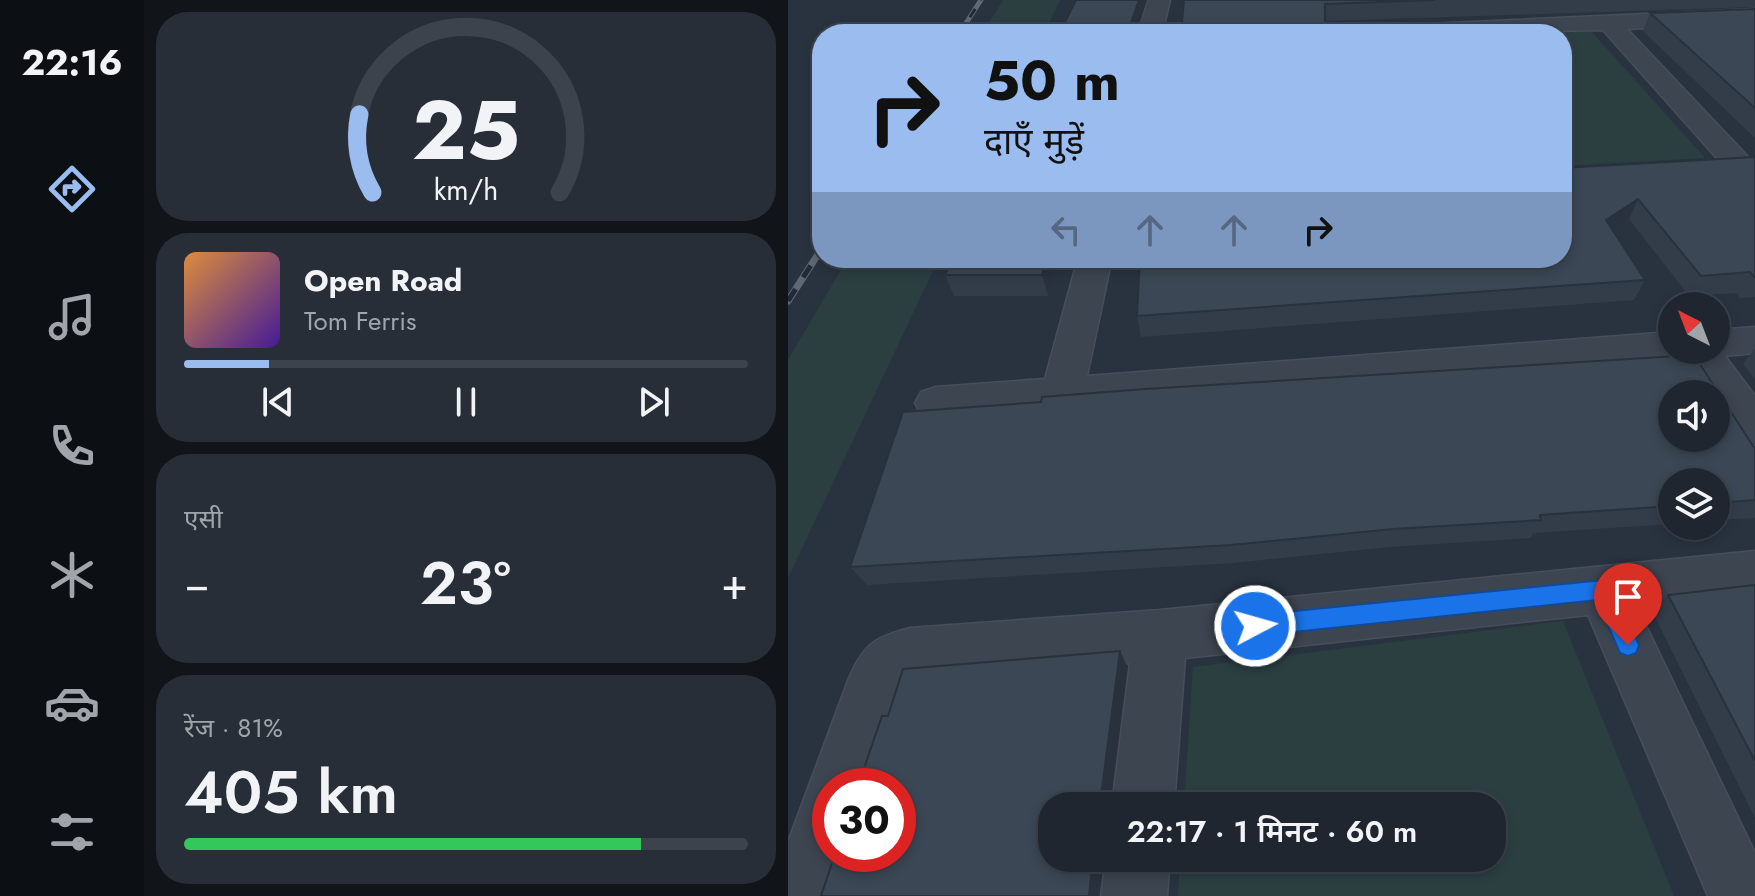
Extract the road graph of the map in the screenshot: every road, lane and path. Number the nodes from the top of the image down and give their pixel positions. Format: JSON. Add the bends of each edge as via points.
{"nodes":[{"id":1,"x":1159,"y":0,"type":"edge"},
{"id":2,"x":1755,"y":16,"type":"edge"},
{"id":3,"x":1609,"y":23,"type":"junction"},
{"id":4,"x":1153,"y":24,"type":"edge"},
{"id":5,"x":1572,"y":25,"type":"edge"},
{"id":6,"x":1748,"y":167,"type":"edge"},
{"id":7,"x":1697,"y":169,"type":"edge"},
{"id":8,"x":1093,"y":268,"type":"edge"},
{"id":9,"x":1755,"y":340,"type":"edge"},
{"id":10,"x":1730,"y":342,"type":"edge"},
{"id":11,"x":1658,"y":347,"type":"edge"},
{"id":12,"x":1710,"y":364,"type":"edge"},
{"id":13,"x":1062,"y":394,"type":"junction"},
{"id":14,"x":936,"y":403,"type":"dead end"},
{"id":15,"x":1755,"y":428,"type":"edge"},
{"id":16,"x":1755,"y":574,"type":"edge"},
{"id":17,"x":1603,"y":590,"type":"junction"},
{"id":18,"x":1160,"y":635,"type":"junction"},
{"id":19,"x":845,"y":768,"type":"edge"},
{"id":20,"x":1144,"y":792,"type":"edge"},
{"id":21,"x":812,"y":865,"type":"edge"},
{"id":22,"x":1137,"y":872,"type":"edge"},
{"id":23,"x":801,"y":896,"type":"edge"},
{"id":24,"x":1134,"y":896,"type":"edge"},
{"id":25,"x":1741,"y":896,"type":"edge"}],
"edges":[{"from":1,"to":4,"type":"street"},
{"from":2,"to":3,"type":"street"},
{"from":3,"to":5,"type":"street"},
{"from":3,"to":6,"type":"street"},
{"from":6,"to":7,"type":"street"},
{"from":8,"to":13,"type":"street"},
{"from":9,"to":10,"type":"street"},
{"from":11,"to":13,"type":"street"},
{"from":12,"to":15,"type":"street"},
{"from":13,"to":14,"type":"street"},
{"from":16,"to":17,"type":"street"},
{"from":17,"to":18,"type":"street"},
{"from":17,"to":25,"type":"street"},
{"from":18,"to":19,"type":"street","via":[[892,659],[877,678]]},
{"from":18,"to":20,"type":"street"},
{"from":21,"to":23,"type":"street"},
{"from":22,"to":24,"type":"street"}]}
